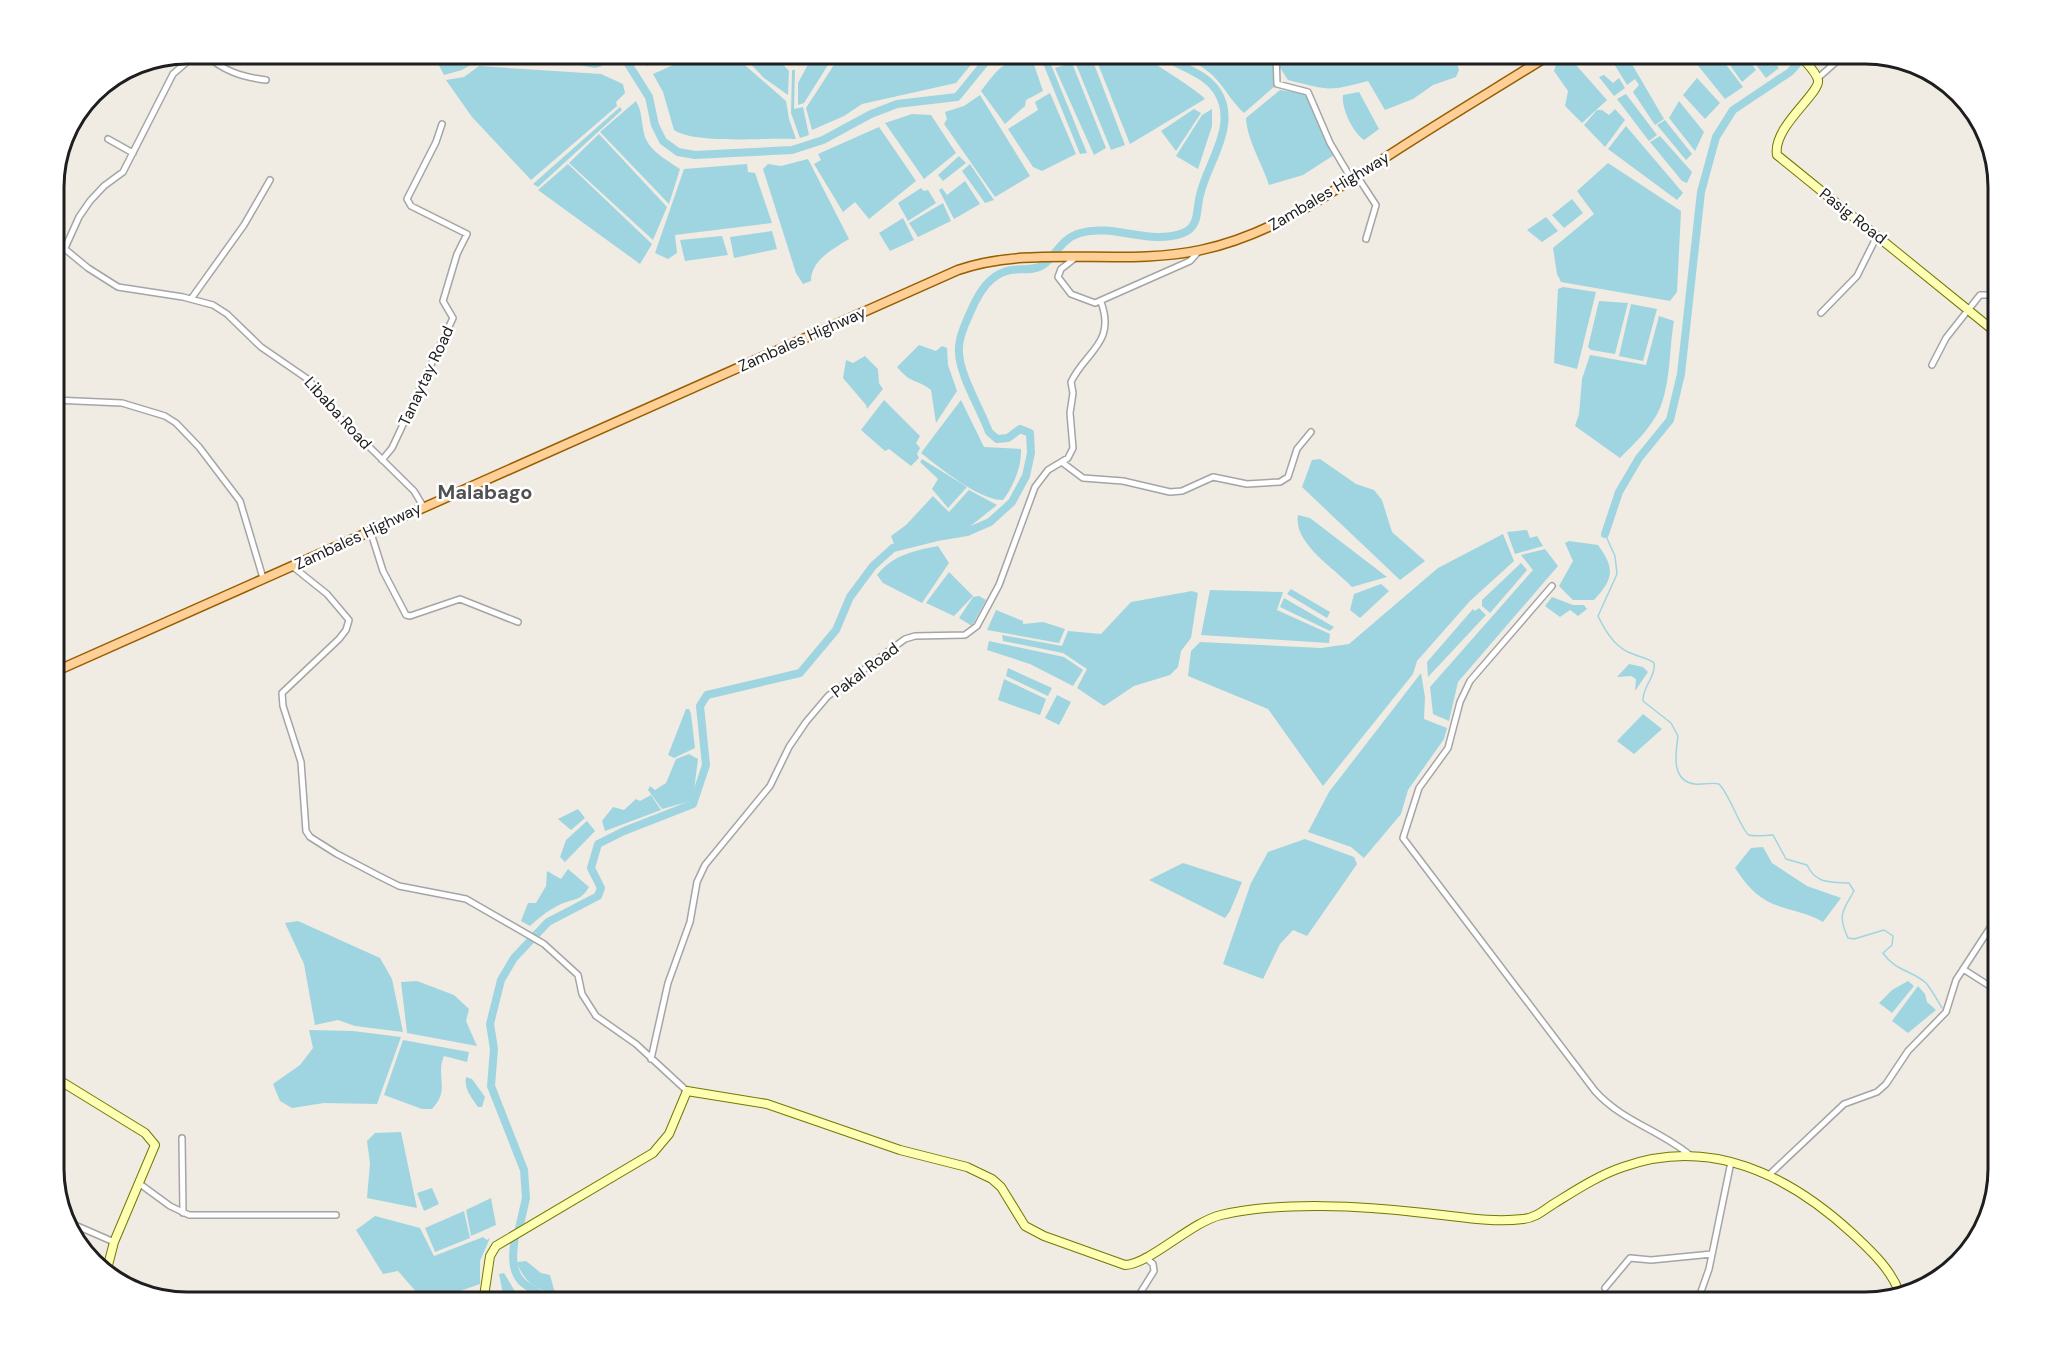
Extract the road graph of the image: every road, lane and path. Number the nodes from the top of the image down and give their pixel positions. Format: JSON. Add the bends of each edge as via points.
{"nodes":[{"id":1,"x":1276,"y":64,"type":"edge"},
{"id":2,"x":1535,"y":64,"type":"edge"},
{"id":3,"x":1807,"y":64,"type":"edge"},
{"id":4,"x":1834,"y":64,"type":"edge"},
{"id":5,"x":180,"y":65,"type":"edge"},
{"id":6,"x":220,"y":65,"type":"edge"},
{"id":7,"x":1818,"y":78,"type":"junction"},
{"id":8,"x":266,"y":80,"type":"dead end"},
{"id":9,"x":442,"y":124,"type":"dead end"},
{"id":10,"x":108,"y":139,"type":"dead end"},
{"id":11,"x":133,"y":153,"type":"junction"},
{"id":12,"x":1355,"y":178,"type":"junction"},
{"id":13,"x":270,"y":180,"type":"dead end"},
{"id":14,"x":1877,"y":236,"type":"junction"},
{"id":15,"x":1366,"y":239,"type":"dead end"},
{"id":16,"x":65,"y":248,"type":"joint"},
{"id":17,"x":1200,"y":250,"type":"junction"},
{"id":18,"x":1075,"y":258,"type":"junction"},
{"id":19,"x":1989,"y":295,"type":"edge"},
{"id":20,"x":191,"y":299,"type":"junction"},
{"id":21,"x":1101,"y":302,"type":"junction"},
{"id":22,"x":1968,"y":310,"type":"junction"},
{"id":23,"x":1821,"y":313,"type":"dead end"},
{"id":24,"x":1989,"y":327,"type":"edge"},
{"id":25,"x":1932,"y":365,"type":"dead end"},
{"id":26,"x":65,"y":400,"type":"edge"},
{"id":27,"x":1311,"y":432,"type":"dead end"},
{"id":28,"x":382,"y":460,"type":"junction"},
{"id":29,"x":1063,"y":463,"type":"junction"},
{"id":30,"x":423,"y":506,"type":"junction"},
{"id":31,"x":370,"y":530,"type":"junction"},
{"id":32,"x":292,"y":566,"type":"junction"},
{"id":33,"x":263,"y":578,"type":"junction"},
{"id":34,"x":1552,"y":586,"type":"dead end"},
{"id":35,"x":518,"y":622,"type":"dead end"},
{"id":36,"x":65,"y":667,"type":"edge"},
{"id":37,"x":1989,"y":930,"type":"edge"},
{"id":38,"x":1963,"y":969,"type":"junction"},
{"id":39,"x":1989,"y":986,"type":"edge"},
{"id":40,"x":651,"y":1059,"type":"junction"},
{"id":41,"x":65,"y":1084,"type":"edge"},
{"id":42,"x":687,"y":1091,"type":"junction"},
{"id":43,"x":182,"y":1138,"type":"dead end"},
{"id":44,"x":1691,"y":1156,"type":"junction"},
{"id":45,"x":1732,"y":1160,"type":"junction"},
{"id":46,"x":1770,"y":1174,"type":"junction"},
{"id":47,"x":140,"y":1184,"type":"junction"},
{"id":48,"x":183,"y":1213,"type":"junction"},
{"id":49,"x":336,"y":1215,"type":"dead end"},
{"id":50,"x":79,"y":1227,"type":"edge"},
{"id":51,"x":114,"y":1242,"type":"junction"},
{"id":52,"x":1712,"y":1254,"type":"junction"},
{"id":53,"x":1145,"y":1257,"type":"junction"},
{"id":54,"x":108,"y":1264,"type":"edge"},
{"id":55,"x":1605,"y":1288,"type":"dead end"},
{"id":56,"x":1897,"y":1288,"type":"edge"},
{"id":57,"x":485,"y":1292,"type":"edge"},
{"id":58,"x":1141,"y":1292,"type":"edge"},
{"id":59,"x":1700,"y":1292,"type":"edge"}],
"edges":[{"from":1,"to":12,"type":"street","via":[[1277,84],[1308,92],[1330,143]]},
{"from":2,"to":12,"type":"main road","name":"Zambales Highway"},
{"from":3,"to":7,"type":"street"},
{"from":4,"to":7,"type":"street"},
{"from":5,"to":11,"type":"street"},
{"from":6,"to":8,"type":"street","via":[[244,78]]},
{"from":7,"to":14,"type":"street","name":"Pasig Road","via":[[1816,91],[1797,109],[1786,127],[1777,155]]},
{"from":9,"to":28,"type":"street","name":"Tanaytay Road","via":[[407,199],[411,206],[467,234],[443,301],[453,318],[392,448]]},
{"from":10,"to":11,"type":"street"},
{"from":11,"to":16,"type":"street","via":[[123,172],[90,201]]},
{"from":12,"to":15,"type":"street","via":[[1376,205]]},
{"from":12,"to":17,"type":"main road","name":"Zambales Highway","via":[[1272,227]]},
{"from":13,"to":20,"type":"street","via":[[244,225]]},
{"from":14,"to":22,"type":"street","name":"Pasig Road"},
{"from":14,"to":23,"type":"street","via":[[1857,276]]},
{"from":16,"to":20,"type":"street","name":"Libaba Road","via":[[118,287]]},
{"from":17,"to":18,"type":"main road","name":"Zambales Highway","via":[[1137,258]]},
{"from":17,"to":21,"type":"street","via":[[1190,261]]},
{"from":18,"to":21,"type":"street","via":[[1059,272],[1061,284],[1089,303]]},
{"from":18,"to":30,"type":"main road","name":"Zambales Highway","via":[[985,262],[949,273]]},
{"from":19,"to":22,"type":"street","via":[[1980,295]]},
{"from":20,"to":28,"type":"street","name":"Libaba Road","via":[[227,314],[261,347],[301,373]]},
{"from":21,"to":29,"type":"street","via":[[1106,321],[1103,335],[1071,382],[1074,445]]},
{"from":22,"to":24,"type":"street","name":"Pasig Road"},
{"from":22,"to":25,"type":"street","via":[[1946,338]]},
{"from":26,"to":33,"type":"street","via":[[122,403],[176,423],[240,501]]},
{"from":27,"to":29,"type":"street","via":[[1297,449],[1288,477],[1280,482],[1247,484],[1213,477],[1182,491],[1170,492],[1123,481],[1083,478]]},
{"from":28,"to":30,"type":"street","name":"Libaba Road","via":[[414,491]]},
{"from":29,"to":40,"type":"street","name":"Pakal Road","via":[[1048,470],[1035,487],[999,585],[974,630],[965,635],[905,639],[828,696],[789,747],[770,786],[705,865],[697,882],[687,933],[668,983]]},
{"from":30,"to":31,"type":"main road","name":"Zambales Highway"},
{"from":31,"to":32,"type":"main road","name":"Zambales Highway"},
{"from":31,"to":35,"type":"street","via":[[392,592],[406,615],[460,599]]},
{"from":32,"to":33,"type":"main road","name":"Zambales Highway"},
{"from":32,"to":40,"type":"street","via":[[327,594],[349,620],[343,635],[282,693],[301,762],[306,831],[310,837],[390,882],[466,899],[532,936],[578,975],[582,994],[596,1016]]},
{"from":33,"to":36,"type":"main road","name":"Zambales Highway"},
{"from":34,"to":44,"type":"street","via":[[1470,681],[1448,748],[1419,788],[1403,838],[1595,1090],[1622,1115]]},
{"from":37,"to":38,"type":"street"},
{"from":38,"to":39,"type":"street"},
{"from":38,"to":46,"type":"street","via":[[1952,986],[1946,1012],[1908,1051],[1886,1084],[1877,1092],[1844,1104]]},
{"from":40,"to":42,"type":"street"},
{"from":41,"to":47,"type":"street","via":[[150,1137],[154,1149]]},
{"from":42,"to":53,"type":"street","via":[[767,1104],[900,1150],[967,1167],[1001,1187],[1020,1221],[1044,1236],[1125,1264]]},
{"from":42,"to":57,"type":"street","via":[[669,1134],[653,1153],[569,1201],[492,1252]]},
{"from":43,"to":48,"type":"street"},
{"from":44,"to":45,"type":"street"},
{"from":44,"to":53,"type":"street","via":[[1622,1167],[1524,1219],[1471,1220],[1338,1206],[1222,1214],[1203,1221]]},
{"from":45,"to":46,"type":"street"},
{"from":45,"to":52,"type":"street"},
{"from":46,"to":56,"type":"street","via":[[1805,1195],[1843,1226],[1885,1267]]},
{"from":47,"to":48,"type":"street"},
{"from":47,"to":51,"type":"street"},
{"from":48,"to":49,"type":"street"},
{"from":50,"to":51,"type":"street"},
{"from":51,"to":54,"type":"street"},
{"from":52,"to":55,"type":"street","via":[[1651,1260],[1630,1258]]},
{"from":52,"to":59,"type":"street"},
{"from":53,"to":58,"type":"street","via":[[1154,1271]]}]}
